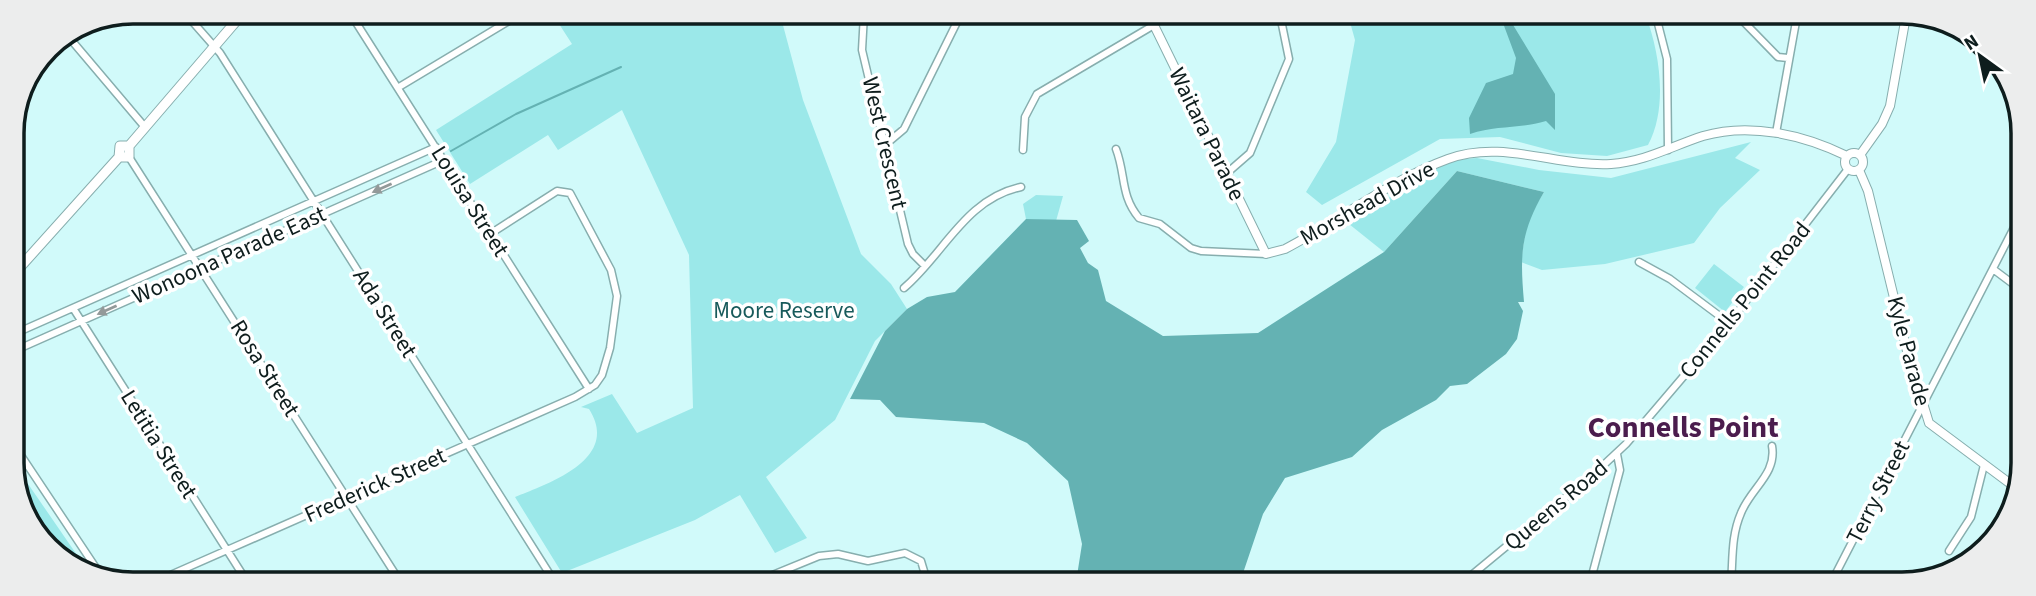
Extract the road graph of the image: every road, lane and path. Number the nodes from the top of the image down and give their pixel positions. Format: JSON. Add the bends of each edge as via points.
{"nodes":[{"id":1,"x":194,"y":24,"type":"edge"},
{"id":2,"x":234,"y":24,"type":"edge"},
{"id":3,"x":357,"y":24,"type":"edge"},
{"id":4,"x":505,"y":24,"type":"edge"},
{"id":5,"x":863,"y":24,"type":"edge"},
{"id":6,"x":956,"y":24,"type":"edge"},
{"id":7,"x":1154,"y":24,"type":"joint"},
{"id":8,"x":1282,"y":24,"type":"edge"},
{"id":9,"x":1658,"y":24,"type":"edge"},
{"id":10,"x":1746,"y":24,"type":"edge"},
{"id":11,"x":1795,"y":24,"type":"edge"},
{"id":12,"x":1905,"y":24,"type":"edge"},
{"id":13,"x":74,"y":43,"type":"edge"},
{"id":14,"x":214,"y":47,"type":"junction"},
{"id":15,"x":1788,"y":58,"type":"junction"},
{"id":16,"x":399,"y":87,"type":"junction"},
{"id":17,"x":144,"y":126,"type":"junction"},
{"id":18,"x":1776,"y":133,"type":"junction"},
{"id":19,"x":886,"y":145,"type":"junction"},
{"id":20,"x":129,"y":146,"type":"junction"},
{"id":21,"x":436,"y":147,"type":"junction"},
{"id":22,"x":1116,"y":149,"type":"dead end"},
{"id":23,"x":1023,"y":150,"type":"dead end"},
{"id":24,"x":1668,"y":150,"type":"junction"},
{"id":25,"x":1860,"y":155,"type":"junction"},
{"id":26,"x":130,"y":156,"type":"junction"},
{"id":27,"x":1847,"y":156,"type":"junction"},
{"id":28,"x":119,"y":157,"type":"junction"},
{"id":29,"x":444,"y":160,"type":"junction"},
{"id":30,"x":1848,"y":169,"type":"junction"},
{"id":31,"x":1859,"y":170,"type":"junction"},
{"id":32,"x":1227,"y":173,"type":"junction"},
{"id":33,"x":1021,"y":187,"type":"dead end"},
{"id":34,"x":314,"y":200,"type":"junction"},
{"id":35,"x":323,"y":214,"type":"junction"},
{"id":36,"x":490,"y":234,"type":"junction"},
{"id":37,"x":2011,"y":234,"type":"edge"},
{"id":38,"x":1266,"y":254,"type":"junction"},
{"id":39,"x":194,"y":256,"type":"junction"},
{"id":40,"x":25,"y":262,"type":"edge"},
{"id":41,"x":1639,"y":262,"type":"dead end"},
{"id":42,"x":925,"y":266,"type":"junction"},
{"id":43,"x":201,"y":267,"type":"junction"},
{"id":44,"x":1993,"y":269,"type":"junction"},
{"id":45,"x":2011,"y":282,"type":"edge"},
{"id":46,"x":904,"y":288,"type":"dead end"},
{"id":47,"x":73,"y":308,"type":"junction"},
{"id":48,"x":81,"y":322,"type":"junction"},
{"id":49,"x":1729,"y":323,"type":"junction"},
{"id":50,"x":24,"y":329,"type":"edge"},
{"id":51,"x":24,"y":347,"type":"edge"},
{"id":52,"x":589,"y":389,"type":"junction"},
{"id":53,"x":1922,"y":406,"type":"junction"},
{"id":54,"x":468,"y":444,"type":"junction"},
{"id":55,"x":1772,"y":446,"type":"dead end"},
{"id":56,"x":1617,"y":454,"type":"junction"},
{"id":57,"x":24,"y":460,"type":"edge"},
{"id":58,"x":1983,"y":465,"type":"junction"},
{"id":59,"x":2009,"y":484,"type":"edge"},
{"id":60,"x":348,"y":497,"type":"junction"},
{"id":61,"x":227,"y":550,"type":"junction"},
{"id":62,"x":1949,"y":551,"type":"dead end"},
{"id":63,"x":93,"y":563,"type":"edge"},
{"id":64,"x":1476,"y":571,"type":"edge"},
{"id":65,"x":1593,"y":571,"type":"edge"},
{"id":66,"x":1732,"y":571,"type":"edge"},
{"id":67,"x":1837,"y":571,"type":"edge"},
{"id":68,"x":177,"y":572,"type":"edge"},
{"id":69,"x":241,"y":572,"type":"edge"},
{"id":70,"x":394,"y":572,"type":"edge"},
{"id":71,"x":548,"y":572,"type":"edge"},
{"id":72,"x":781,"y":572,"type":"edge"},
{"id":73,"x":925,"y":572,"type":"edge"}],
"edges":[{"from":1,"to":14,"type":"street","name":"Ada Street"},
{"from":2,"to":14,"type":"main road"},
{"from":3,"to":16,"type":"street","name":"Louisa Street"},
{"from":4,"to":16,"type":"street"},
{"from":5,"to":19,"type":"street","name":"West Crescent","via":[[862,50]]},
{"from":6,"to":19,"type":"street","via":[[904,130]]},
{"from":7,"to":23,"type":"street","via":[[1037,94],[1025,117]]},
{"from":7,"to":32,"type":"street","name":"Waitara Parade"},
{"from":8,"to":32,"type":"street","via":[[1289,59],[1286,68],[1250,153]]},
{"from":9,"to":24,"type":"street","via":[[1667,59]]},
{"from":10,"to":15,"type":"street","via":[[1778,57]]},
{"from":11,"to":15,"type":"street"},
{"from":12,"to":25,"type":"street","via":[[1890,106]]},
{"from":13,"to":17,"type":"street"},
{"from":14,"to":17,"type":"main road"},
{"from":14,"to":34,"type":"street","name":"Ada Street"},
{"from":15,"to":18,"type":"street"},
{"from":16,"to":21,"type":"street","name":"Louisa Street"},
{"from":17,"to":20,"type":"main road"},
{"from":18,"to":24,"type":"street","via":[[1705,136]]},
{"from":18,"to":27,"type":"street"},
{"from":19,"to":42,"type":"street","name":"West Crescent","via":[[908,244]]},
{"from":20,"to":26,"type":"main road"},
{"from":20,"to":28,"type":"main road","via":[[120,146]]},
{"from":21,"to":29,"type":"street","name":"Louisa Street"},
{"from":21,"to":34,"type":"street","name":"Wonoona Parade East"},
{"from":22,"to":38,"type":"street","name":"Morshead Drive","via":[[1124,169],[1124,193],[1139,218],[1160,225],[1201,251]]},
{"from":24,"to":38,"type":"street","name":"Morshead Drive","via":[[1610,164],[1509,151],[1451,157],[1414,173],[1291,246]]},
{"from":25,"to":27,"type":"street"},
{"from":25,"to":31,"type":"street","via":[[1863,163]]},
{"from":26,"to":28,"type":"main road"},
{"from":26,"to":39,"type":"street","name":"Rosa Street"},
{"from":27,"to":30,"type":"street"},
{"from":28,"to":40,"type":"main road"},
{"from":29,"to":35,"type":"street","name":"Wonoona Parade East","one_way":true},
{"from":29,"to":36,"type":"street","name":"Louisa Street"},
{"from":30,"to":31,"type":"street"},
{"from":30,"to":49,"type":"street","name":"Connells Point Road"},
{"from":31,"to":53,"type":"street","name":"Kyle Parade"},
{"from":32,"to":38,"type":"street","name":"Waitara Parade"},
{"from":33,"to":42,"type":"street","via":[[1002,191],[981,205]]},
{"from":34,"to":35,"type":"street","name":"Ada Street"},
{"from":34,"to":39,"type":"street","name":"Wonoona Parade East"},
{"from":35,"to":43,"type":"street","name":"Wonoona Parade East"},
{"from":35,"to":54,"type":"street","name":"Ada Street"},
{"from":36,"to":52,"type":"street","name":"Louisa Street"},
{"from":36,"to":52,"type":"street","via":[[557,191],[567,190],[572,196],[617,290],[610,348],[601,378]]},
{"from":37,"to":44,"type":"street","name":"Terry Street"},
{"from":39,"to":43,"type":"street","name":"Rosa Street"},
{"from":39,"to":47,"type":"street","name":"Wonoona Parade East"},
{"from":41,"to":49,"type":"street"},
{"from":42,"to":46,"type":"street"},
{"from":43,"to":48,"type":"street","name":"Wonoona Parade East","one_way":true},
{"from":43,"to":60,"type":"street","name":"Rosa Street"},
{"from":44,"to":45,"type":"street"},
{"from":44,"to":53,"type":"street","name":"Terry Street"},
{"from":47,"to":48,"type":"street","name":"Letitia Street"},
{"from":47,"to":50,"type":"street","name":"Wonoona Parade East"},
{"from":48,"to":51,"type":"street","name":"Wonoona Parade East"},
{"from":48,"to":61,"type":"street","name":"Letitia Street"},
{"from":49,"to":56,"type":"street","name":"Connells Point Road"},
{"from":52,"to":54,"type":"street","name":"Frederick Street"},
{"from":53,"to":58,"type":"street","name":"Kyle Parade","via":[[1932,427]]},
{"from":53,"to":67,"type":"street","name":"Terry Street"},
{"from":54,"to":60,"type":"street","name":"Frederick Street"},
{"from":54,"to":71,"type":"street","name":"Ada Street"},
{"from":55,"to":66,"type":"street","via":[[1772,467],[1748,499],[1737,524]]},
{"from":56,"to":64,"type":"street","name":"Queens Road"},
{"from":56,"to":65,"type":"street","via":[[1620,466]]},
{"from":57,"to":63,"type":"street"},
{"from":58,"to":59,"type":"street","name":"Kyle Parade"},
{"from":58,"to":62,"type":"street","via":[[1971,517]]},
{"from":60,"to":61,"type":"street","name":"Frederick Street"},
{"from":60,"to":70,"type":"street","name":"Rosa Street"},
{"from":61,"to":68,"type":"street","name":"Frederick Street"},
{"from":61,"to":69,"type":"street","name":"Letitia Street"},
{"from":72,"to":73,"type":"street","via":[[819,556],[838,554],[868,561],[911,554]]}]}
